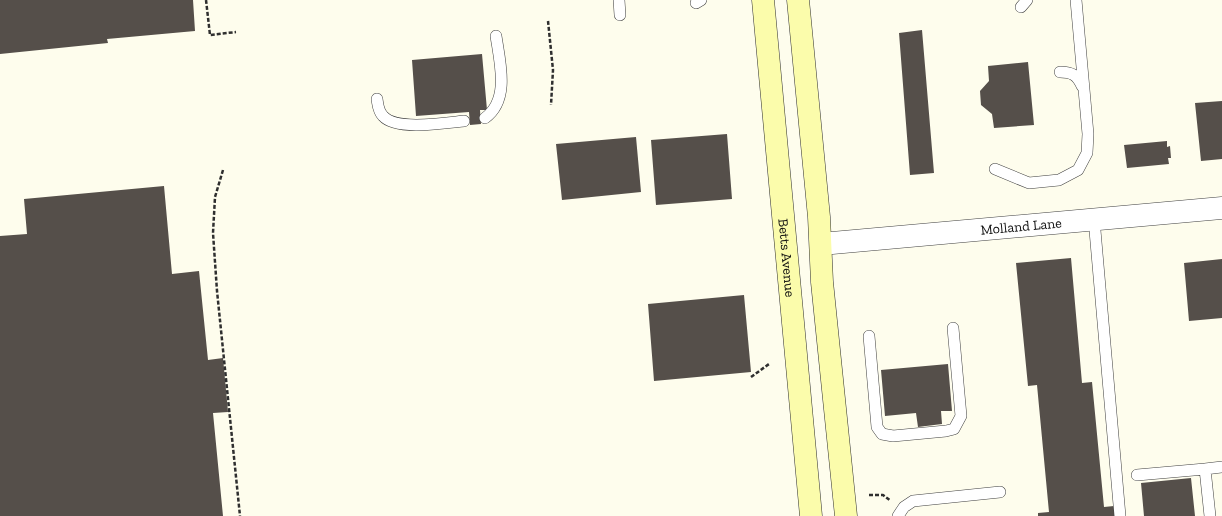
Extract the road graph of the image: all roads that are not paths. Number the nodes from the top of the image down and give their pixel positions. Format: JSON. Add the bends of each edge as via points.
{"nodes":[{"id":1,"x":619,"y":0,"type":"edge"},
{"id":2,"x":763,"y":0,"type":"edge"},
{"id":3,"x":798,"y":0,"type":"edge"},
{"id":4,"x":1076,"y":0,"type":"edge"},
{"id":5,"x":620,"y":15,"type":"dead end"},
{"id":6,"x":496,"y":36,"type":"dead end"},
{"id":7,"x":1060,"y":72,"type":"dead end"},
{"id":8,"x":1084,"y":90,"type":"junction"},
{"id":9,"x":377,"y":99,"type":"dead end"},
{"id":10,"x":485,"y":118,"type":"dead end"},
{"id":11,"x":464,"y":121,"type":"dead end"},
{"id":12,"x":995,"y":169,"type":"dead end"},
{"id":13,"x":1222,"y":208,"type":"edge"},
{"id":14,"x":1094,"y":219,"type":"junction"},
{"id":15,"x":820,"y":244,"type":"junction"},
{"id":16,"x":953,"y":328,"type":"dead end"},
{"id":17,"x":869,"y":336,"type":"dead end"},
{"id":18,"x":1222,"y":467,"type":"edge"},
{"id":19,"x":1205,"y":469,"type":"junction"},
{"id":20,"x":1137,"y":475,"type":"dead end"},
{"id":21,"x":1000,"y":492,"type":"dead end"},
{"id":22,"x":900,"y":513,"type":"edge"},
{"id":23,"x":811,"y":516,"type":"edge"},
{"id":24,"x":846,"y":516,"type":"edge"},
{"id":25,"x":1120,"y":516,"type":"edge"},
{"id":26,"x":1210,"y":516,"type":"edge"}],
"edges":[{"from":1,"to":5,"type":"lane"},
{"from":2,"to":23,"type":"main road","name":"Betts Avenue"},
{"from":3,"to":15,"type":"main road"},
{"from":4,"to":8,"type":"lane"},
{"from":6,"to":10,"type":"lane","via":[[501,94],[494,112]]},
{"from":7,"to":8,"type":"lane","via":[[1069,72],[1077,77]]},
{"from":8,"to":12,"type":"lane","via":[[1088,153],[1078,170],[1059,180],[1029,183]]},
{"from":9,"to":11,"type":"lane","via":[[384,118],[398,123],[415,125]]},
{"from":13,"to":14,"type":"street","name":"Molland Lane"},
{"from":14,"to":15,"type":"street","name":"Molland Lane"},
{"from":14,"to":25,"type":"lane"},
{"from":15,"to":24,"type":"main road"},
{"from":16,"to":17,"type":"lane","via":[[961,416],[954,429],[946,431],[893,436],[882,434],[877,427]]},
{"from":18,"to":19,"type":"lane"},
{"from":19,"to":20,"type":"lane"},
{"from":19,"to":26,"type":"lane"},
{"from":21,"to":22,"type":"lane","via":[[913,501]]}]}
